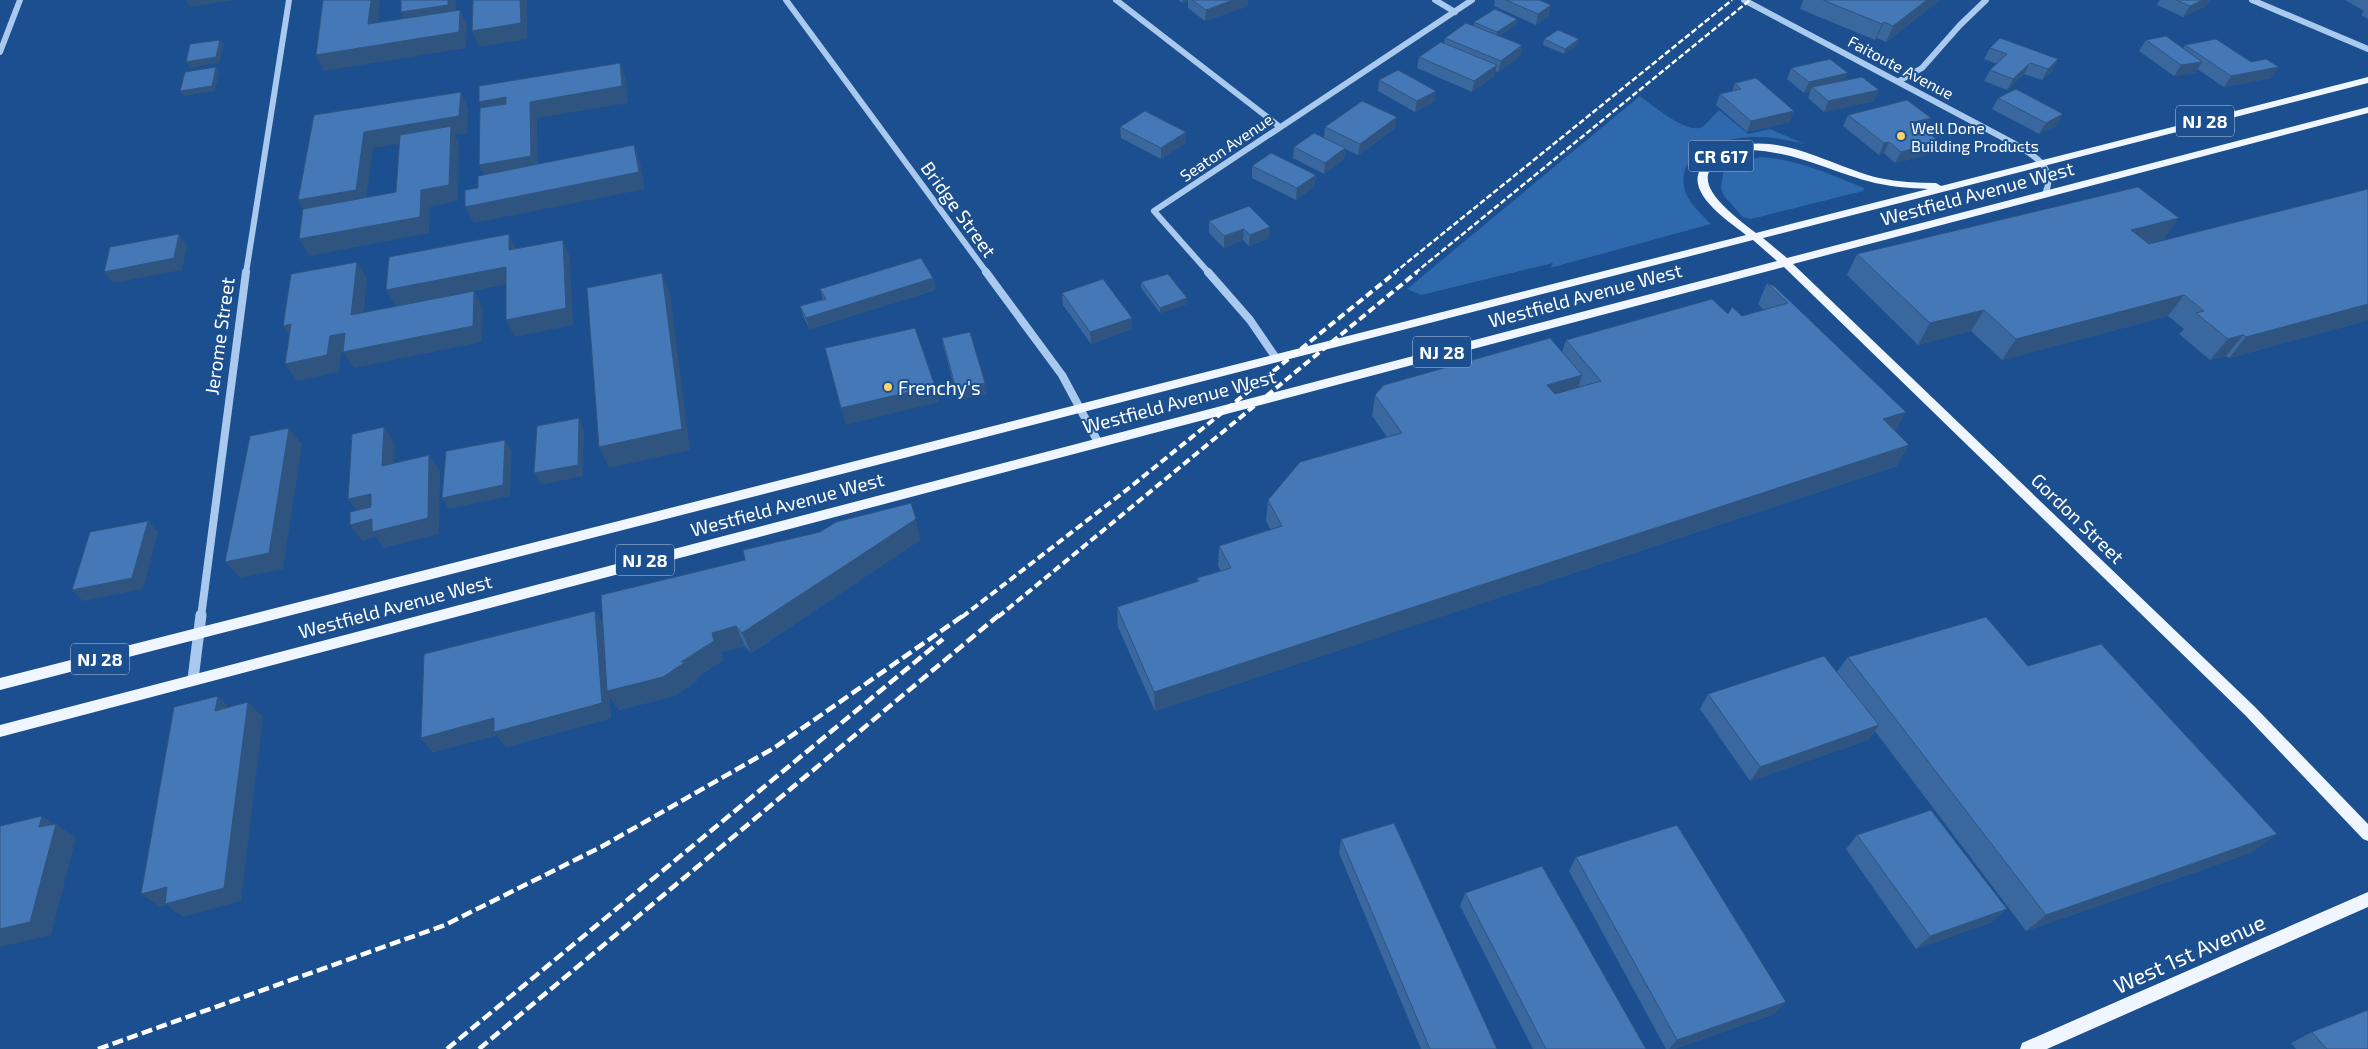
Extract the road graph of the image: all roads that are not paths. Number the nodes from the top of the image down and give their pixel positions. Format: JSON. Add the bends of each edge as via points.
{"nodes":[{"id":1,"x":20,"y":0,"type":"edge"},
{"id":2,"x":289,"y":0,"type":"edge"},
{"id":3,"x":786,"y":0,"type":"edge"},
{"id":4,"x":1116,"y":0,"type":"edge"},
{"id":5,"x":1435,"y":0,"type":"edge"},
{"id":6,"x":1472,"y":0,"type":"edge"},
{"id":7,"x":1744,"y":0,"type":"edge"},
{"id":8,"x":1986,"y":0,"type":"edge"},
{"id":9,"x":2252,"y":0,"type":"edge"},
{"id":10,"x":1454,"y":12,"type":"junction"},
{"id":11,"x":2368,"y":49,"type":"edge"},
{"id":12,"x":0,"y":52,"type":"edge"},
{"id":13,"x":2368,"y":80,"type":"edge"},
{"id":14,"x":1899,"y":81,"type":"junction"},
{"id":15,"x":2368,"y":110,"type":"edge"},
{"id":16,"x":1280,"y":127,"type":"junction"},
{"id":17,"x":2042,"y":163,"type":"junction"},
{"id":18,"x":1957,"y":185,"type":"junction"},
{"id":19,"x":2045,"y":194,"type":"junction"},
{"id":20,"x":1755,"y":237,"type":"junction"},
{"id":21,"x":1785,"y":262,"type":"junction"},
{"id":22,"x":1276,"y":358,"type":"junction"},
{"id":23,"x":1081,"y":407,"type":"junction"},
{"id":24,"x":1098,"y":442,"type":"junction"},
{"id":25,"x":199,"y":634,"type":"junction"},
{"id":26,"x":193,"y":679,"type":"junction"},
{"id":27,"x":0,"y":684,"type":"edge"},
{"id":28,"x":0,"y":731,"type":"edge"},
{"id":29,"x":2368,"y":834,"type":"edge"},
{"id":30,"x":2368,"y":899,"type":"edge"},
{"id":31,"x":2028,"y":1049,"type":"edge"}],
"edges":[{"from":1,"to":12,"type":"street"},
{"from":2,"to":25,"type":"street","name":"Jerome Street","via":[[242,298]]},
{"from":3,"to":23,"type":"street","name":"Bridge Street","via":[[1062,375]]},
{"from":4,"to":16,"type":"street"},
{"from":5,"to":10,"type":"street"},
{"from":6,"to":10,"type":"street","name":"Seaton Avenue"},
{"from":7,"to":14,"type":"street","name":"Faitoute Avenue"},
{"from":8,"to":14,"type":"street","via":[[1922,68]]},
{"from":9,"to":11,"type":"street"},
{"from":10,"to":16,"type":"street","name":"Seaton Avenue"},
{"from":13,"to":17,"type":"main road","name":"Westfield Avenue West","number":"NJ 28"},
{"from":14,"to":17,"type":"street","name":"Faitoute Avenue","via":[[1987,128]]},
{"from":15,"to":19,"type":"main road","name":"Westfield Avenue West","number":"NJ 28"},
{"from":16,"to":22,"type":"street","name":"Seaton Avenue","via":[[1154,211],[1250,320]]},
{"from":17,"to":18,"type":"main road","name":"Westfield Avenue West","number":"NJ 28"},
{"from":17,"to":19,"type":"street","via":[[2050,183]]},
{"from":18,"to":20,"type":"main road","name":"Westfield Avenue West","number":"NJ 28"},
{"from":18,"to":20,"type":"main road","number":"CR 617","via":[[1892,183],[1779,149],[1762,148],[1718,157],[1704,170],[1706,194]]},
{"from":19,"to":21,"type":"main road","name":"Westfield Avenue West","number":"NJ 28"},
{"from":20,"to":21,"type":"main road","name":"Gordon Street","number":"CR 617"},
{"from":20,"to":22,"type":"main road","name":"Westfield Avenue West","number":"NJ 28"},
{"from":21,"to":24,"type":"main road","name":"Westfield Avenue West","number":"NJ 28"},
{"from":21,"to":29,"type":"main road","name":"Gordon Street","number":"CR 617","via":[[2250,711]]},
{"from":22,"to":23,"type":"main road","name":"Westfield Avenue West","number":"NJ 28"},
{"from":23,"to":24,"type":"street","name":"Bridge Street"},
{"from":23,"to":25,"type":"main road","name":"Westfield Avenue West","number":"NJ 28"},
{"from":24,"to":26,"type":"main road","name":"Westfield Avenue West","number":"NJ 28"},
{"from":25,"to":26,"type":"street","name":"Jerome Street"},
{"from":25,"to":27,"type":"main road","name":"Westfield Avenue West","number":"NJ 28"},
{"from":26,"to":28,"type":"main road","name":"Westfield Avenue West","number":"NJ 28"},
{"from":30,"to":31,"type":"main road","name":"West 1st Avenue"}]}
